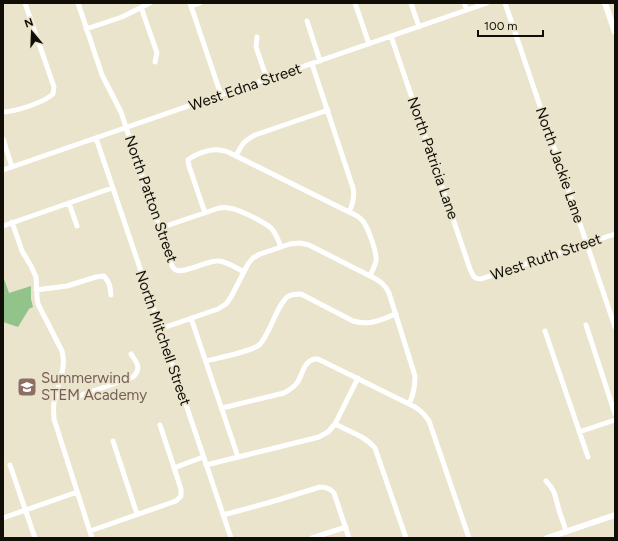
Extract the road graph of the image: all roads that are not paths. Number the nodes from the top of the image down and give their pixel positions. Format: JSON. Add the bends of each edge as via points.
{"nodes":[{"id":1,"x":25,"y":3,"type":"edge"},
{"id":2,"x":78,"y":3,"type":"edge"},
{"id":3,"x":150,"y":3,"type":"edge"},
{"id":4,"x":200,"y":3,"type":"edge"},
{"id":5,"x":356,"y":3,"type":"edge"},
{"id":6,"x":410,"y":3,"type":"edge"},
{"id":7,"x":464,"y":3,"type":"edge"},
{"id":8,"x":487,"y":3,"type":"edge"},
{"id":9,"x":505,"y":3,"type":"edge"},
{"id":10,"x":605,"y":3,"type":"edge"},
{"id":11,"x":190,"y":5,"type":"edge"},
{"id":12,"x":141,"y":7,"type":"junction"},
{"id":13,"x":467,"y":10,"type":"junction"},
{"id":14,"x":307,"y":21,"type":"dead end"},
{"id":15,"x":419,"y":27,"type":"junction"},
{"id":16,"x":86,"y":29,"type":"junction"},
{"id":17,"x":615,"y":32,"type":"edge"},
{"id":18,"x":391,"y":36,"type":"junction"},
{"id":19,"x":256,"y":37,"type":"dead end"},
{"id":20,"x":369,"y":44,"type":"junction"},
{"id":21,"x":320,"y":61,"type":"junction"},
{"id":22,"x":155,"y":62,"type":"dead end"},
{"id":23,"x":312,"y":64,"type":"junction"},
{"id":24,"x":267,"y":79,"type":"junction"},
{"id":25,"x":221,"y":95,"type":"junction"},
{"id":26,"x":328,"y":110,"type":"junction"},
{"id":27,"x":3,"y":112,"type":"edge"},
{"id":28,"x":126,"y":127,"type":"junction"},
{"id":29,"x":96,"y":138,"type":"junction"},
{"id":30,"x":3,"y":139,"type":"edge"},
{"id":31,"x":236,"y":156,"type":"junction"},
{"id":32,"x":12,"y":167,"type":"junction"},
{"id":33,"x":3,"y":170,"type":"edge"},
{"id":34,"x":112,"y":188,"type":"junction"},
{"id":35,"x":69,"y":203,"type":"junction"},
{"id":36,"x":349,"y":212,"type":"junction"},
{"id":37,"x":205,"y":213,"type":"junction"},
{"id":38,"x":12,"y":222,"type":"junction"},
{"id":39,"x":3,"y":226,"type":"edge"},
{"id":40,"x":77,"y":226,"type":"dead end"},
{"id":41,"x":160,"y":228,"type":"junction"},
{"id":42,"x":615,"y":234,"type":"edge"},
{"id":43,"x":587,"y":243,"type":"junction"},
{"id":44,"x":281,"y":247,"type":"junction"},
{"id":45,"x":244,"y":272,"type":"junction"},
{"id":46,"x":370,"y":276,"type":"junction"},
{"id":47,"x":476,"y":279,"type":"joint"},
{"id":48,"x":36,"y":290,"type":"junction"},
{"id":49,"x":111,"y":295,"type":"dead end"},
{"id":50,"x":396,"y":314,"type":"junction"},
{"id":51,"x":191,"y":318,"type":"junction"},
{"id":52,"x":586,"y":325,"type":"dead end"},
{"id":53,"x":615,"y":327,"type":"edge"},
{"id":54,"x":160,"y":329,"type":"junction"},
{"id":55,"x":545,"y":331,"type":"dead end"},
{"id":56,"x":131,"y":354,"type":"dead end"},
{"id":57,"x":206,"y":361,"type":"junction"},
{"id":58,"x":358,"y":378,"type":"junction"},
{"id":59,"x":56,"y":395,"type":"junction"},
{"id":60,"x":409,"y":404,"type":"junction"},
{"id":61,"x":222,"y":408,"type":"junction"},
{"id":62,"x":615,"y":414,"type":"edge"},
{"id":63,"x":615,"y":420,"type":"edge"},
{"id":64,"x":335,"y":424,"type":"junction"},
{"id":65,"x":160,"y":425,"type":"dead end"},
{"id":66,"x":579,"y":432,"type":"junction"},
{"id":67,"x":113,"y":441,"type":"dead end"},
{"id":68,"x":203,"y":457,"type":"junction"},
{"id":69,"x":238,"y":457,"type":"junction"},
{"id":70,"x":588,"y":457,"type":"dead end"},
{"id":71,"x":10,"y":465,"type":"dead end"},
{"id":72,"x":206,"y":465,"type":"junction"},
{"id":73,"x":174,"y":468,"type":"junction"},
{"id":74,"x":546,"y":481,"type":"dead end"},
{"id":75,"x":77,"y":492,"type":"junction"},
{"id":76,"x":26,"y":510,"type":"junction"},
{"id":77,"x":137,"y":514,"type":"junction"},
{"id":78,"x":223,"y":515,"type":"junction"},
{"id":79,"x":615,"y":515,"type":"edge"},
{"id":80,"x":3,"y":518,"type":"edge"},
{"id":81,"x":346,"y":527,"type":"junction"},
{"id":82,"x":90,"y":531,"type":"junction"},
{"id":83,"x":566,"y":531,"type":"junction"},
{"id":84,"x":35,"y":538,"type":"edge"},
{"id":85,"x":92,"y":538,"type":"edge"},
{"id":86,"x":231,"y":538,"type":"edge"},
{"id":87,"x":312,"y":538,"type":"edge"},
{"id":88,"x":350,"y":538,"type":"edge"},
{"id":89,"x":406,"y":538,"type":"edge"},
{"id":90,"x":469,"y":538,"type":"edge"},
{"id":91,"x":547,"y":538,"type":"edge"}],
"edges":[{"from":1,"to":27,"type":"street","via":[[54,87],[53,94],[47,99]]},
{"from":2,"to":16,"type":"street","name":"North Patton Street"},
{"from":3,"to":12,"type":"street"},
{"from":4,"to":11,"type":"street"},
{"from":5,"to":20,"type":"street"},
{"from":6,"to":15,"type":"street"},
{"from":7,"to":13,"type":"street"},
{"from":8,"to":13,"type":"street","name":"West Edna Street"},
{"from":9,"to":43,"type":"street","name":"North Jackie Lane"},
{"from":10,"to":17,"type":"main road"},
{"from":11,"to":25,"type":"street"},
{"from":12,"to":16,"type":"street","via":[[122,17]]},
{"from":12,"to":22,"type":"street","via":[[156,53]]},
{"from":13,"to":15,"type":"street","name":"West Edna Street"},
{"from":14,"to":21,"type":"street"},
{"from":15,"to":18,"type":"street","name":"West Edna Street"},
{"from":16,"to":28,"type":"street","name":"North Patton Street","via":[[102,75]]},
{"from":18,"to":20,"type":"street","name":"West Edna Street"},
{"from":18,"to":47,"type":"street","name":"North Patricia Lane","via":[[470,269]]},
{"from":19,"to":24,"type":"street","via":[[256,47]]},
{"from":20,"to":21,"type":"street","name":"West Edna Street"},
{"from":21,"to":23,"type":"street","name":"West Edna Street"},
{"from":23,"to":24,"type":"street","name":"West Edna Street"},
{"from":23,"to":26,"type":"street"},
{"from":24,"to":25,"type":"street","name":"West Edna Street"},
{"from":25,"to":28,"type":"street","name":"West Edna Street"},
{"from":26,"to":31,"type":"street","via":[[255,135],[246,140]]},
{"from":26,"to":36,"type":"street","via":[[353,188],[353,204]]},
{"from":28,"to":29,"type":"street","name":"West Edna Street"},
{"from":28,"to":41,"type":"street","name":"North Patton Street"},
{"from":29,"to":32,"type":"street","name":"West Edna Street"},
{"from":29,"to":34,"type":"street","name":"North Mitchell Street"},
{"from":30,"to":32,"type":"street"},
{"from":31,"to":36,"type":"street"},
{"from":31,"to":37,"type":"street","via":[[218,150],[193,156],[188,160]]},
{"from":32,"to":33,"type":"street","name":"West Edna Street"},
{"from":34,"to":35,"type":"street"},
{"from":34,"to":54,"type":"street","name":"North Mitchell Street"},
{"from":35,"to":38,"type":"street"},
{"from":35,"to":40,"type":"street"},
{"from":36,"to":46,"type":"street","via":[[363,221],[375,252],[376,263]]},
{"from":37,"to":41,"type":"street"},
{"from":37,"to":44,"type":"street","via":[[219,208],[235,209],[272,228]]},
{"from":38,"to":39,"type":"street"},
{"from":38,"to":48,"type":"street","via":[[22,251],[34,272]]},
{"from":41,"to":45,"type":"street","name":"North Patton Street","via":[[172,266],[176,270],[182,271],[218,261]]},
{"from":42,"to":43,"type":"street","name":"West Ruth Street"},
{"from":43,"to":47,"type":"street","name":"West Ruth Street"},
{"from":43,"to":53,"type":"street","name":"North Jackie Lane"},
{"from":44,"to":45,"type":"street","via":[[253,258]]},
{"from":44,"to":46,"type":"street","via":[[300,243],[309,245]]},
{"from":45,"to":51,"type":"street","via":[[226,304]]},
{"from":46,"to":50,"type":"street","via":[[379,280],[387,289]]},
{"from":48,"to":49,"type":"street","via":[[67,286],[104,276],[110,285]]},
{"from":48,"to":59,"type":"street","via":[[38,304],[64,358]]},
{"from":50,"to":57,"type":"street","via":[[373,322],[360,323],[301,294],[295,294],[287,296],[282,302],[258,346]]},
{"from":50,"to":60,"type":"street","via":[[415,376],[413,395]]},
{"from":51,"to":54,"type":"street"},
{"from":51,"to":57,"type":"street"},
{"from":52,"to":62,"type":"street"},
{"from":54,"to":68,"type":"street","name":"North Mitchell Street"},
{"from":55,"to":66,"type":"street"},
{"from":56,"to":59,"type":"street","via":[[139,368],[133,377],[79,396]]},
{"from":57,"to":61,"type":"street"},
{"from":58,"to":60,"type":"street"},
{"from":58,"to":61,"type":"street","via":[[318,358],[312,359],[306,364],[298,382],[292,388]]},
{"from":58,"to":64,"type":"street"},
{"from":59,"to":75,"type":"street","via":[[53,406],[54,419]]},
{"from":60,"to":90,"type":"street","via":[[417,408],[429,421]]},
{"from":61,"to":69,"type":"street"},
{"from":63,"to":66,"type":"street"},
{"from":64,"to":69,"type":"street","via":[[319,437]]},
{"from":64,"to":89,"type":"street","via":[[371,443],[375,448]]},
{"from":65,"to":73,"type":"street"},
{"from":66,"to":70,"type":"street"},
{"from":67,"to":77,"type":"street"},
{"from":68,"to":72,"type":"street","name":"North Mitchell Street"},
{"from":68,"to":73,"type":"street"},
{"from":69,"to":72,"type":"street"},
{"from":71,"to":76,"type":"street"},
{"from":72,"to":78,"type":"street","name":"North Mitchell Street"},
{"from":73,"to":77,"type":"street","via":[[181,496],[176,501]]},
{"from":74,"to":83,"type":"street","via":[[556,496]]},
{"from":75,"to":76,"type":"street"},
{"from":75,"to":82,"type":"street"},
{"from":76,"to":80,"type":"street"},
{"from":76,"to":84,"type":"street"},
{"from":77,"to":82,"type":"street"},
{"from":78,"to":81,"type":"street","via":[[326,487],[334,493]]},
{"from":78,"to":86,"type":"street","name":"North Mitchell Street"},
{"from":79,"to":83,"type":"main road"},
{"from":81,"to":87,"type":"street"},
{"from":81,"to":88,"type":"street"},
{"from":82,"to":85,"type":"street"},
{"from":83,"to":91,"type":"main road"}]}
